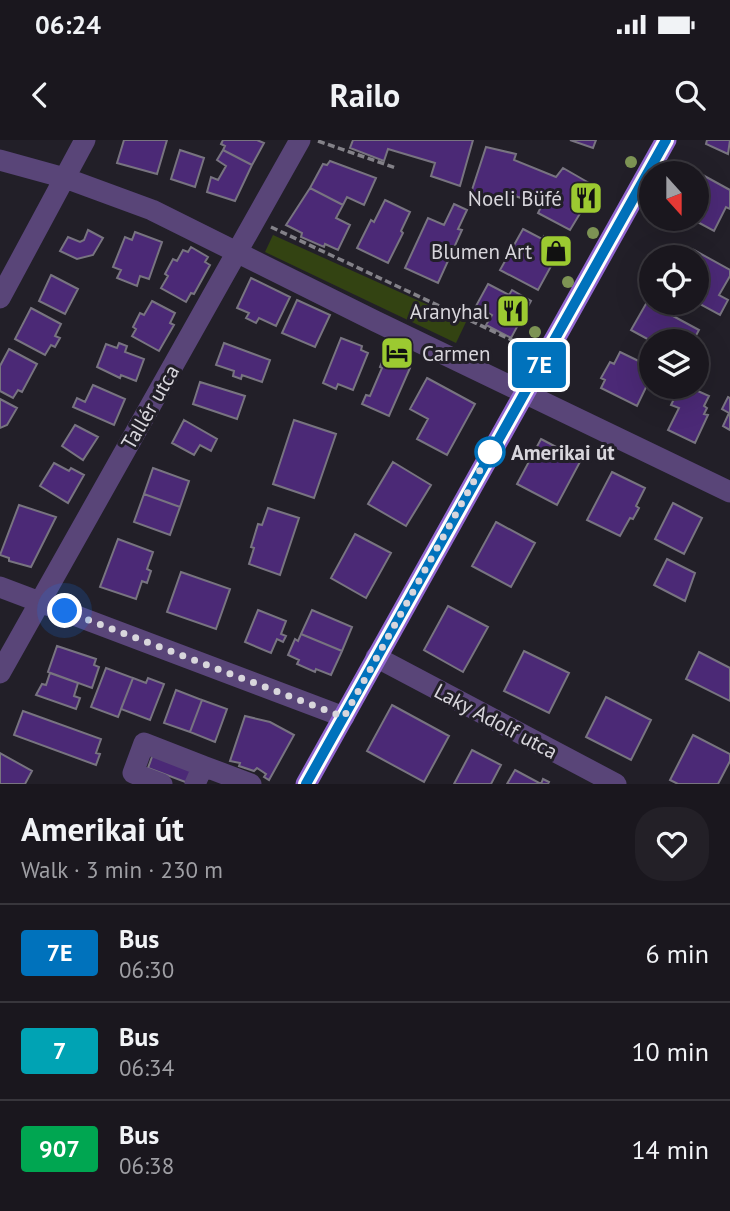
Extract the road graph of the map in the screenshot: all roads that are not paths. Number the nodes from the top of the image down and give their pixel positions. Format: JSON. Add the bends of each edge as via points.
{"nodes":[{"id":1,"x":85,"y":140,"type":"edge"},
{"id":2,"x":300,"y":140,"type":"edge"},
{"id":3,"x":666,"y":140,"type":"edge"},
{"id":4,"x":0,"y":160,"type":"edge"},
{"id":5,"x":65,"y":178,"type":"junction"},
{"id":6,"x":238,"y":252,"type":"junction"},
{"id":7,"x":0,"y":298,"type":"edge"},
{"id":8,"x":524,"y":392,"type":"junction"},
{"id":9,"x":730,"y":492,"type":"edge"},
{"id":10,"x":0,"y":587,"type":"edge"},
{"id":11,"x":40,"y":601,"type":"junction"},
{"id":12,"x":376,"y":657,"type":"junction"},
{"id":13,"x":0,"y":673,"type":"edge"},
{"id":14,"x":344,"y":717,"type":"junction"},
{"id":15,"x":199,"y":775,"type":"edge"},
{"id":16,"x":162,"y":784,"type":"edge"},
{"id":17,"x":251,"y":784,"type":"edge"},
{"id":18,"x":306,"y":784,"type":"edge"},
{"id":19,"x":616,"y":784,"type":"edge"}],
"edges":[{"from":1,"to":5,"type":"street"},
{"from":2,"to":6,"type":"street","name":"Tallér utca"},
{"from":3,"to":8,"type":"main road"},
{"from":4,"to":5,"type":"street"},
{"from":5,"to":6,"type":"street","via":[[152,210]]},
{"from":5,"to":7,"type":"street"},
{"from":6,"to":8,"type":"street"},
{"from":6,"to":11,"type":"street","name":"Tallér utca"},
{"from":8,"to":9,"type":"street"},
{"from":8,"to":12,"type":"main road"},
{"from":10,"to":11,"type":"street"},
{"from":11,"to":13,"type":"street","name":"Tallér utca"},
{"from":11,"to":14,"type":"street"},
{"from":12,"to":14,"type":"main road"},
{"from":12,"to":19,"type":"street","name":"Laky Adolf utca"},
{"from":14,"to":18,"type":"main road"},
{"from":15,"to":16,"type":"street","via":[[144,743],[133,773]]},
{"from":15,"to":17,"type":"street"}]}
